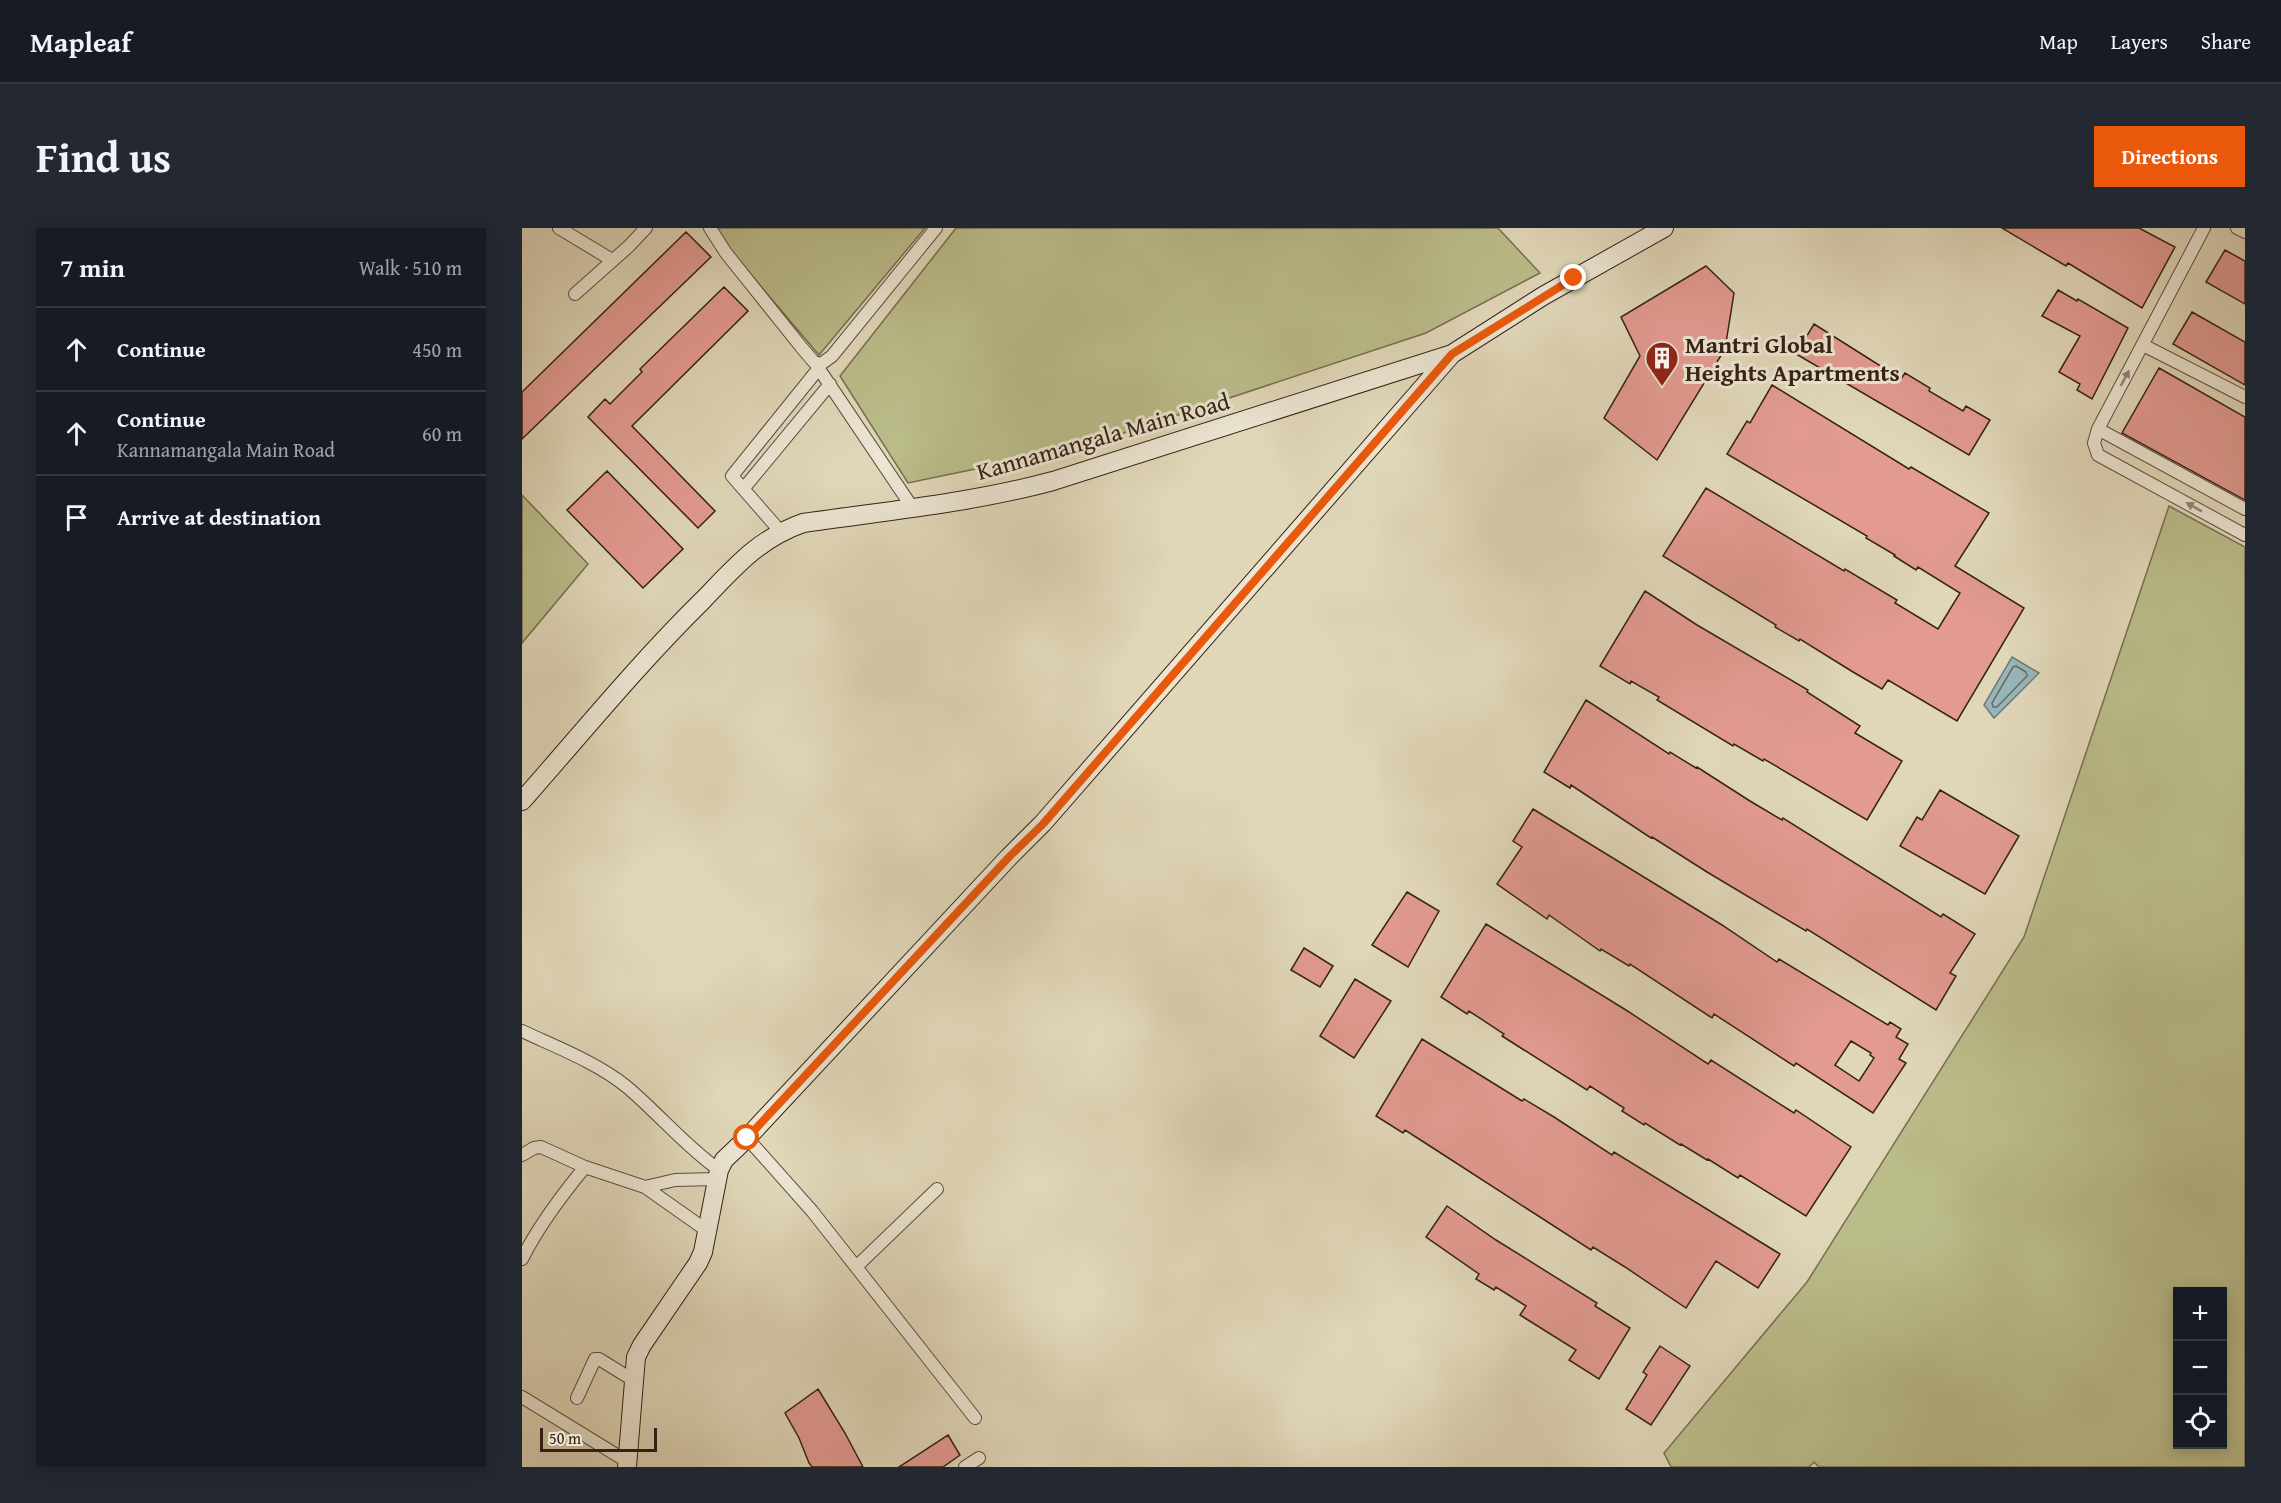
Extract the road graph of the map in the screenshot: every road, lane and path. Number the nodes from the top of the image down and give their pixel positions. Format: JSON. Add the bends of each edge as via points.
{"nodes":[{"id":1,"x":559,"y":228,"type":"edge"},
{"id":2,"x":646,"y":228,"type":"edge"},
{"id":3,"x":710,"y":228,"type":"edge"},
{"id":4,"x":936,"y":228,"type":"edge"},
{"id":5,"x":1664,"y":228,"type":"edge"},
{"id":6,"x":2204,"y":228,"type":"edge"},
{"id":7,"x":2237,"y":228,"type":"edge"},
{"id":8,"x":2245,"y":232,"type":"edge"},
{"id":9,"x":612,"y":261,"type":"junction"},
{"id":10,"x":575,"y":294,"type":"dead end"},
{"id":11,"x":2143,"y":345,"type":"junction"},
{"id":12,"x":1452,"y":354,"type":"junction"},
{"id":13,"x":816,"y":365,"type":"junction"},
{"id":14,"x":830,"y":384,"type":"junction"},
{"id":15,"x":2245,"y":397,"type":"edge"},
{"id":16,"x":2098,"y":429,"type":"junction"},
{"id":17,"x":744,"y":488,"type":"junction"},
{"id":18,"x":912,"y":507,"type":"junction"},
{"id":19,"x":2245,"y":509,"type":"edge"},
{"id":20,"x":780,"y":531,"type":"junction"},
{"id":21,"x":2245,"y":535,"type":"edge"},
{"id":22,"x":522,"y":801,"type":"edge"},
{"id":23,"x":522,"y":1031,"type":"edge"},
{"id":24,"x":747,"y":1138,"type":"junction"},
{"id":25,"x":522,"y":1155,"type":"edge"},
{"id":26,"x":585,"y":1167,"type":"junction"},
{"id":27,"x":718,"y":1175,"type":"junction"},
{"id":28,"x":645,"y":1187,"type":"junction"},
{"id":29,"x":937,"y":1189,"type":"dead end"},
{"id":30,"x":706,"y":1230,"type":"junction"},
{"id":31,"x":522,"y":1259,"type":"edge"},
{"id":32,"x":856,"y":1267,"type":"junction"},
{"id":33,"x":633,"y":1380,"type":"junction"},
{"id":34,"x":522,"y":1397,"type":"edge"},
{"id":35,"x":577,"y":1398,"type":"dead end"},
{"id":36,"x":975,"y":1418,"type":"dead end"},
{"id":37,"x":979,"y":1458,"type":"dead end"},
{"id":38,"x":628,"y":1464,"type":"edge"},
{"id":39,"x":965,"y":1467,"type":"edge"}],
"edges":[{"from":1,"to":9,"type":"street"},
{"from":2,"to":9,"type":"street"},
{"from":3,"to":13,"type":"street"},
{"from":4,"to":13,"type":"street","via":[[832,356]]},
{"from":5,"to":12,"type":"street","name":"Kannamangala Main Road","via":[[1543,296]]},
{"from":6,"to":11,"type":"street"},
{"from":7,"to":8,"type":"street"},
{"from":9,"to":10,"type":"street"},
{"from":11,"to":15,"type":"street"},
{"from":16,"to":11,"type":"street","one_way":true},
{"from":12,"to":18,"type":"street","name":"Kannamangala Main Road","via":[[1053,481],[975,499]]},
{"from":12,"to":24,"type":"street","via":[[1043,824]]},
{"from":13,"to":14,"type":"street"},
{"from":13,"to":17,"type":"street","via":[[733,474],[732,478]]},
{"from":14,"to":17,"type":"street"},
{"from":14,"to":18,"type":"street"},
{"from":16,"to":19,"type":"street"},
{"from":21,"to":16,"type":"street","one_way":true,"via":[[2098,455],[2094,443]]},
{"from":17,"to":20,"type":"street"},
{"from":18,"to":20,"type":"street","name":"Kannamangala Main Road","via":[[803,523]]},
{"from":20,"to":22,"type":"street","name":"Kannamangala Main Road","via":[[746,557],[670,632]]},
{"from":23,"to":27,"type":"street","via":[[626,1086]]},
{"from":24,"to":27,"type":"street","via":[[724,1160]]},
{"from":24,"to":32,"type":"street"},
{"from":25,"to":26,"type":"street","via":[[541,1147]]},
{"from":26,"to":28,"type":"street"},
{"from":26,"to":31,"type":"street","via":[[553,1206]]},
{"from":27,"to":28,"type":"street"},
{"from":27,"to":30,"type":"street"},
{"from":28,"to":30,"type":"street"},
{"from":29,"to":32,"type":"street"},
{"from":30,"to":33,"type":"street","via":[[698,1263],[636,1357]]},
{"from":32,"to":36,"type":"street"},
{"from":33,"to":35,"type":"street","via":[[596,1359]]},
{"from":33,"to":38,"type":"street"},
{"from":34,"to":38,"type":"street"},
{"from":37,"to":39,"type":"street"}]}
